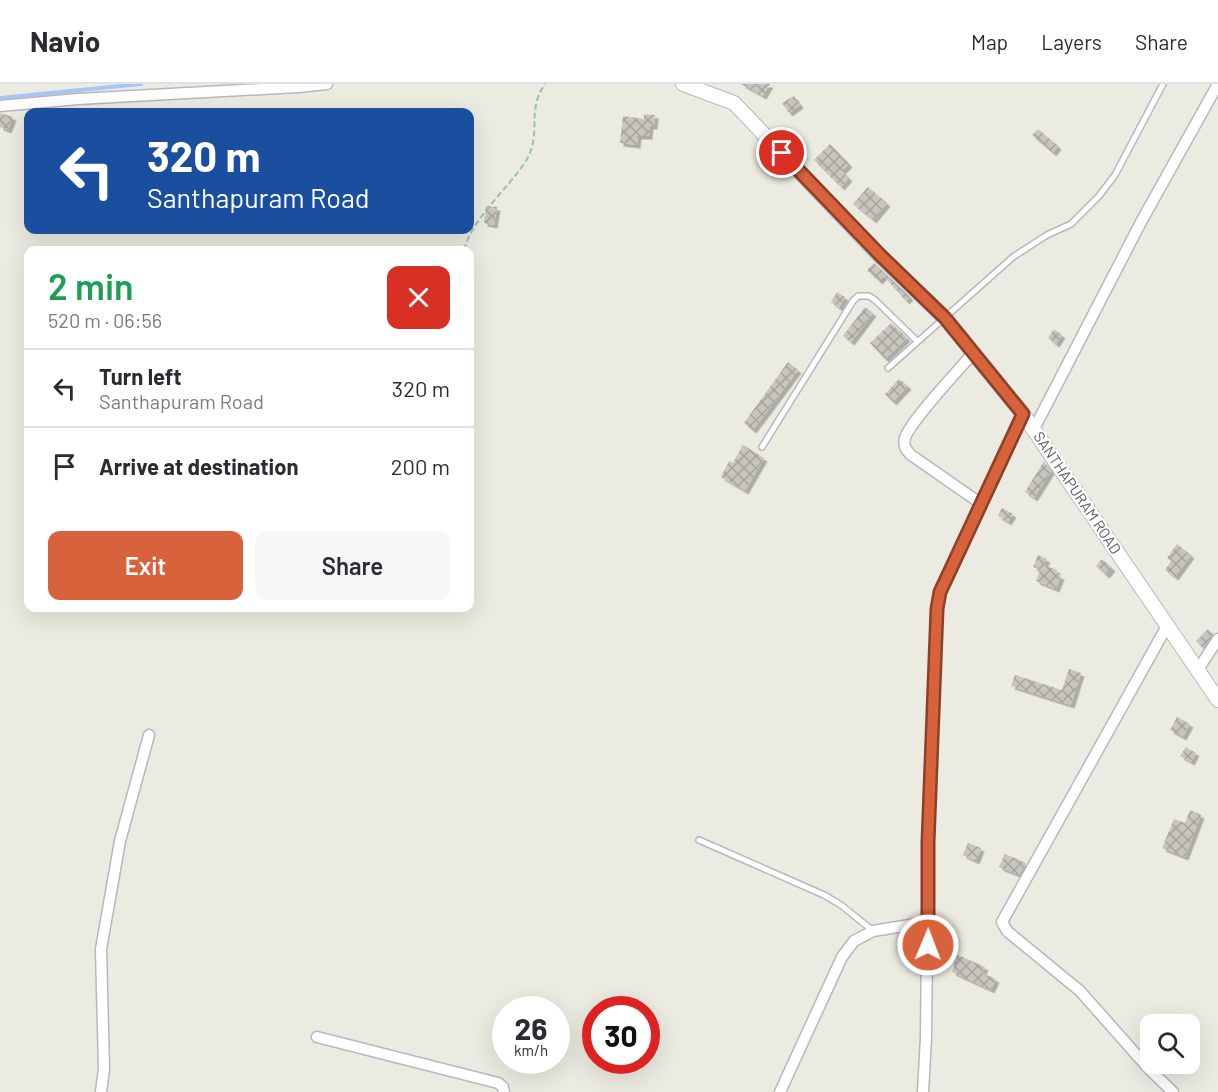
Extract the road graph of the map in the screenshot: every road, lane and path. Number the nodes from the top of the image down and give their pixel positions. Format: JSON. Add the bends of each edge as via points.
{"nodes":[{"id":1,"x":327,"y":84,"type":"edge"},
{"id":2,"x":545,"y":84,"type":"edge"},
{"id":3,"x":683,"y":84,"type":"edge"},
{"id":4,"x":1163,"y":84,"type":"edge"},
{"id":5,"x":1218,"y":84,"type":"edge"},
{"id":6,"x":0,"y":106,"type":"edge"},
{"id":7,"x":474,"y":228,"type":"edge"},
{"id":8,"x":945,"y":318,"type":"junction"},
{"id":9,"x":917,"y":341,"type":"junction"},
{"id":10,"x":974,"y":352,"type":"junction"},
{"id":11,"x":888,"y":368,"type":"dead end"},
{"id":12,"x":1028,"y":421,"type":"junction"},
{"id":13,"x":762,"y":447,"type":"dead end"},
{"id":14,"x":980,"y":503,"type":"junction"},
{"id":15,"x":1167,"y":626,"type":"junction"},
{"id":16,"x":1218,"y":639,"type":"edge"},
{"id":17,"x":1197,"y":670,"type":"junction"},
{"id":18,"x":1218,"y":700,"type":"edge"},
{"id":19,"x":149,"y":735,"type":"dead end"},
{"id":20,"x":699,"y":840,"type":"dead end"},
{"id":21,"x":928,"y":922,"type":"junction"},
{"id":22,"x":873,"y":931,"type":"junction"},
{"id":23,"x":317,"y":1037,"type":"dead end"},
{"id":24,"x":101,"y":1092,"type":"edge"},
{"id":25,"x":504,"y":1092,"type":"edge"},
{"id":26,"x":780,"y":1092,"type":"edge"},
{"id":27,"x":923,"y":1092,"type":"edge"},
{"id":28,"x":1173,"y":1092,"type":"edge"}],
"edges":[{"from":1,"to":6,"type":"street"},
{"from":2,"to":7,"type":"path","via":[[535,103],[533,145],[527,159]]},
{"from":3,"to":8,"type":"main road","name":"SANTHAPURAM ROAD","via":[[734,103],[870,246]]},
{"from":4,"to":8,"type":"lane","via":[[1103,192],[1071,224],[1014,257]]},
{"from":5,"to":12,"type":"street"},
{"from":8,"to":9,"type":"lane"},
{"from":8,"to":10,"type":"main road","name":"SANTHAPURAM ROAD"},
{"from":9,"to":11,"type":"lane"},
{"from":9,"to":13,"type":"lane","via":[[875,300],[858,296]]},
{"from":10,"to":12,"type":"main road","name":"SANTHAPURAM ROAD"},
{"from":10,"to":14,"type":"street","via":[[904,441],[911,455]]},
{"from":12,"to":14,"type":"street"},
{"from":12,"to":15,"type":"main road","name":"SANTHAPURAM ROAD"},
{"from":14,"to":21,"type":"street","via":[[940,592],[937,609]]},
{"from":15,"to":17,"type":"main road","name":"SANTHAPURAM ROAD"},
{"from":15,"to":28,"type":"street","via":[[1002,922],[1007,932],[1080,991]]},
{"from":16,"to":17,"type":"street"},
{"from":17,"to":18,"type":"main road","name":"SANTHAPURAM ROAD"},
{"from":19,"to":24,"type":"street","via":[[120,841],[101,949]]},
{"from":20,"to":22,"type":"lane","via":[[824,896]]},
{"from":21,"to":22,"type":"street"},
{"from":21,"to":27,"type":"street"},
{"from":22,"to":26,"type":"street","via":[[854,941],[842,957]]},
{"from":23,"to":25,"type":"street","via":[[498,1083]]}]}
